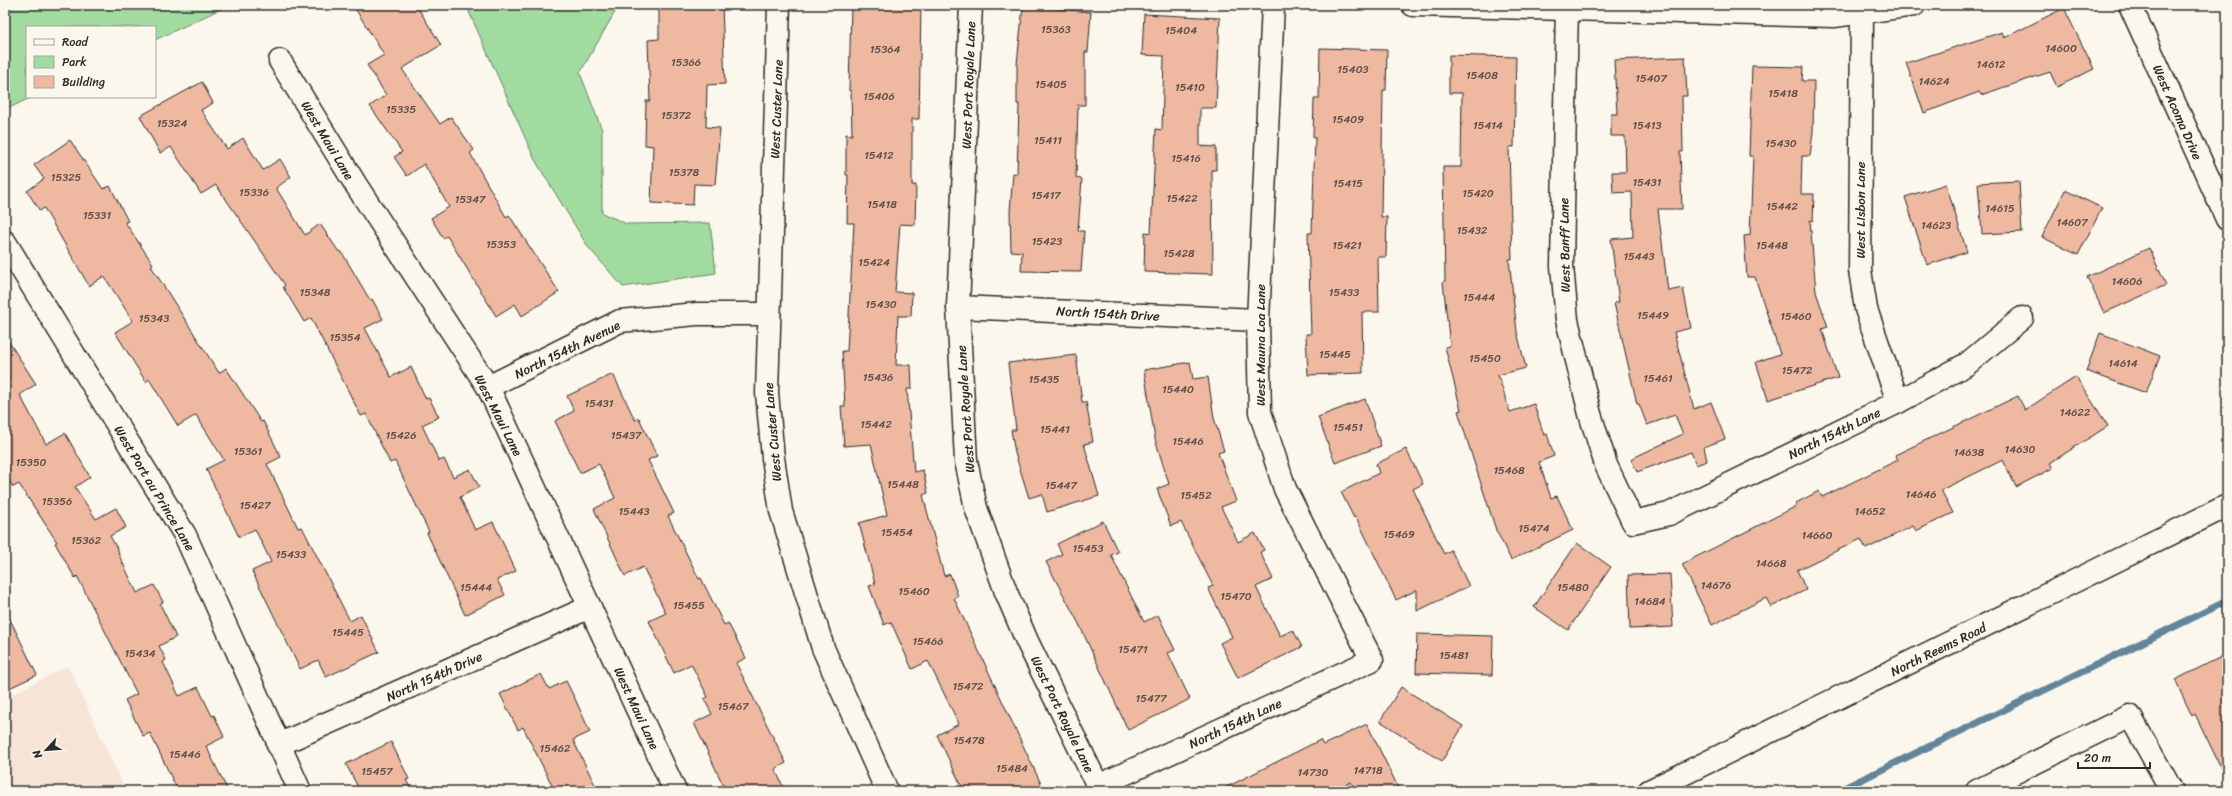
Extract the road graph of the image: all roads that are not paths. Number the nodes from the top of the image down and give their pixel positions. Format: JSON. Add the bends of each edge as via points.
{"nodes":[{"id":1,"x":779,"y":5,"type":"edge"},
{"id":2,"x":971,"y":5,"type":"edge"},
{"id":3,"x":1273,"y":5,"type":"edge"},
{"id":4,"x":1413,"y":5,"type":"edge"},
{"id":5,"x":1914,"y":5,"type":"edge"},
{"id":6,"x":2130,"y":5,"type":"edge"},
{"id":7,"x":1567,"y":7,"type":"edge"},
{"id":8,"x":1862,"y":13,"type":"junction"},
{"id":9,"x":280,"y":61,"type":"dead end"},
{"id":10,"x":2227,"y":219,"type":"edge"},
{"id":11,"x":5,"y":242,"type":"edge"},
{"id":12,"x":958,"y":306,"type":"junction"},
{"id":13,"x":769,"y":314,"type":"junction"},
{"id":14,"x":2022,"y":318,"type":"dead end"},
{"id":15,"x":1258,"y":320,"type":"junction"},
{"id":16,"x":488,"y":387,"type":"junction"},
{"id":17,"x":1898,"y":402,"type":"junction"},
{"id":18,"x":2227,"y":506,"type":"edge"},
{"id":19,"x":1633,"y":522,"type":"joint"},
{"id":20,"x":590,"y":607,"type":"junction"},
{"id":21,"x":1372,"y":660,"type":"joint"},
{"id":22,"x":278,"y":746,"type":"junction"},
{"id":23,"x":1098,"y":786,"type":"joint"},
{"id":24,"x":300,"y":791,"type":"edge"},
{"id":25,"x":675,"y":791,"type":"edge"},
{"id":26,"x":887,"y":791,"type":"edge"},
{"id":27,"x":1649,"y":791,"type":"edge"},
{"id":28,"x":1977,"y":791,"type":"edge"},
{"id":29,"x":2172,"y":791,"type":"edge"}],
"edges":[{"from":1,"to":13,"type":"street","name":"West Custer Lane"},
{"from":2,"to":12,"type":"street","name":"West Port Royale Lane"},
{"from":3,"to":15,"type":"street","name":"West Mauna Loa Lane"},
{"from":4,"to":7,"type":"street"},
{"from":5,"to":8,"type":"street"},
{"from":6,"to":10,"type":"street","name":"West Acoma Drive"},
{"from":7,"to":8,"type":"street","via":[[1834,16]]},
{"from":7,"to":19,"type":"street","name":"West Banff Lane","via":[[1562,266],[1567,320],[1588,407],[1606,465]]},
{"from":8,"to":17,"type":"street","name":"West Lisbon Lane","via":[[1860,270],[1866,309]]},
{"from":9,"to":16,"type":"street","name":"West Maui Lane","via":[[356,185]]},
{"from":11,"to":22,"type":"street","name":"West Port au Prince Lane","via":[[185,535]]},
{"from":12,"to":15,"type":"street","name":"North 154th Drive"},
{"from":12,"to":23,"type":"street","name":"West Port Royale Lane","via":[[966,461],[976,508],[1027,641]]},
{"from":13,"to":16,"type":"street","name":"North 154th Avenue","via":[[697,314],[620,321]]},
{"from":13,"to":26,"type":"street","name":"West Custer Lane","via":[[766,393],[781,511],[823,648]]},
{"from":14,"to":17,"type":"street","name":"North 154th Lane","via":[[1967,364]]},
{"from":15,"to":21,"type":"street","name":"West Mauna Loa Lane","via":[[1260,412],[1285,489]]},
{"from":16,"to":20,"type":"street","name":"West Maui Lane"},
{"from":17,"to":19,"type":"street","name":"North 154th Lane","via":[[1668,514]]},
{"from":18,"to":27,"type":"street","name":"North Reems Road"},
{"from":20,"to":22,"type":"street","name":"North 154th Drive"},
{"from":20,"to":25,"type":"street","name":"West Maui Lane"},
{"from":21,"to":23,"type":"street","name":"North 154th Lane"},
{"from":22,"to":24,"type":"street","name":"West Port au Prince Lane"},
{"from":28,"to":29,"type":"street","via":[[2130,716]]}]}
